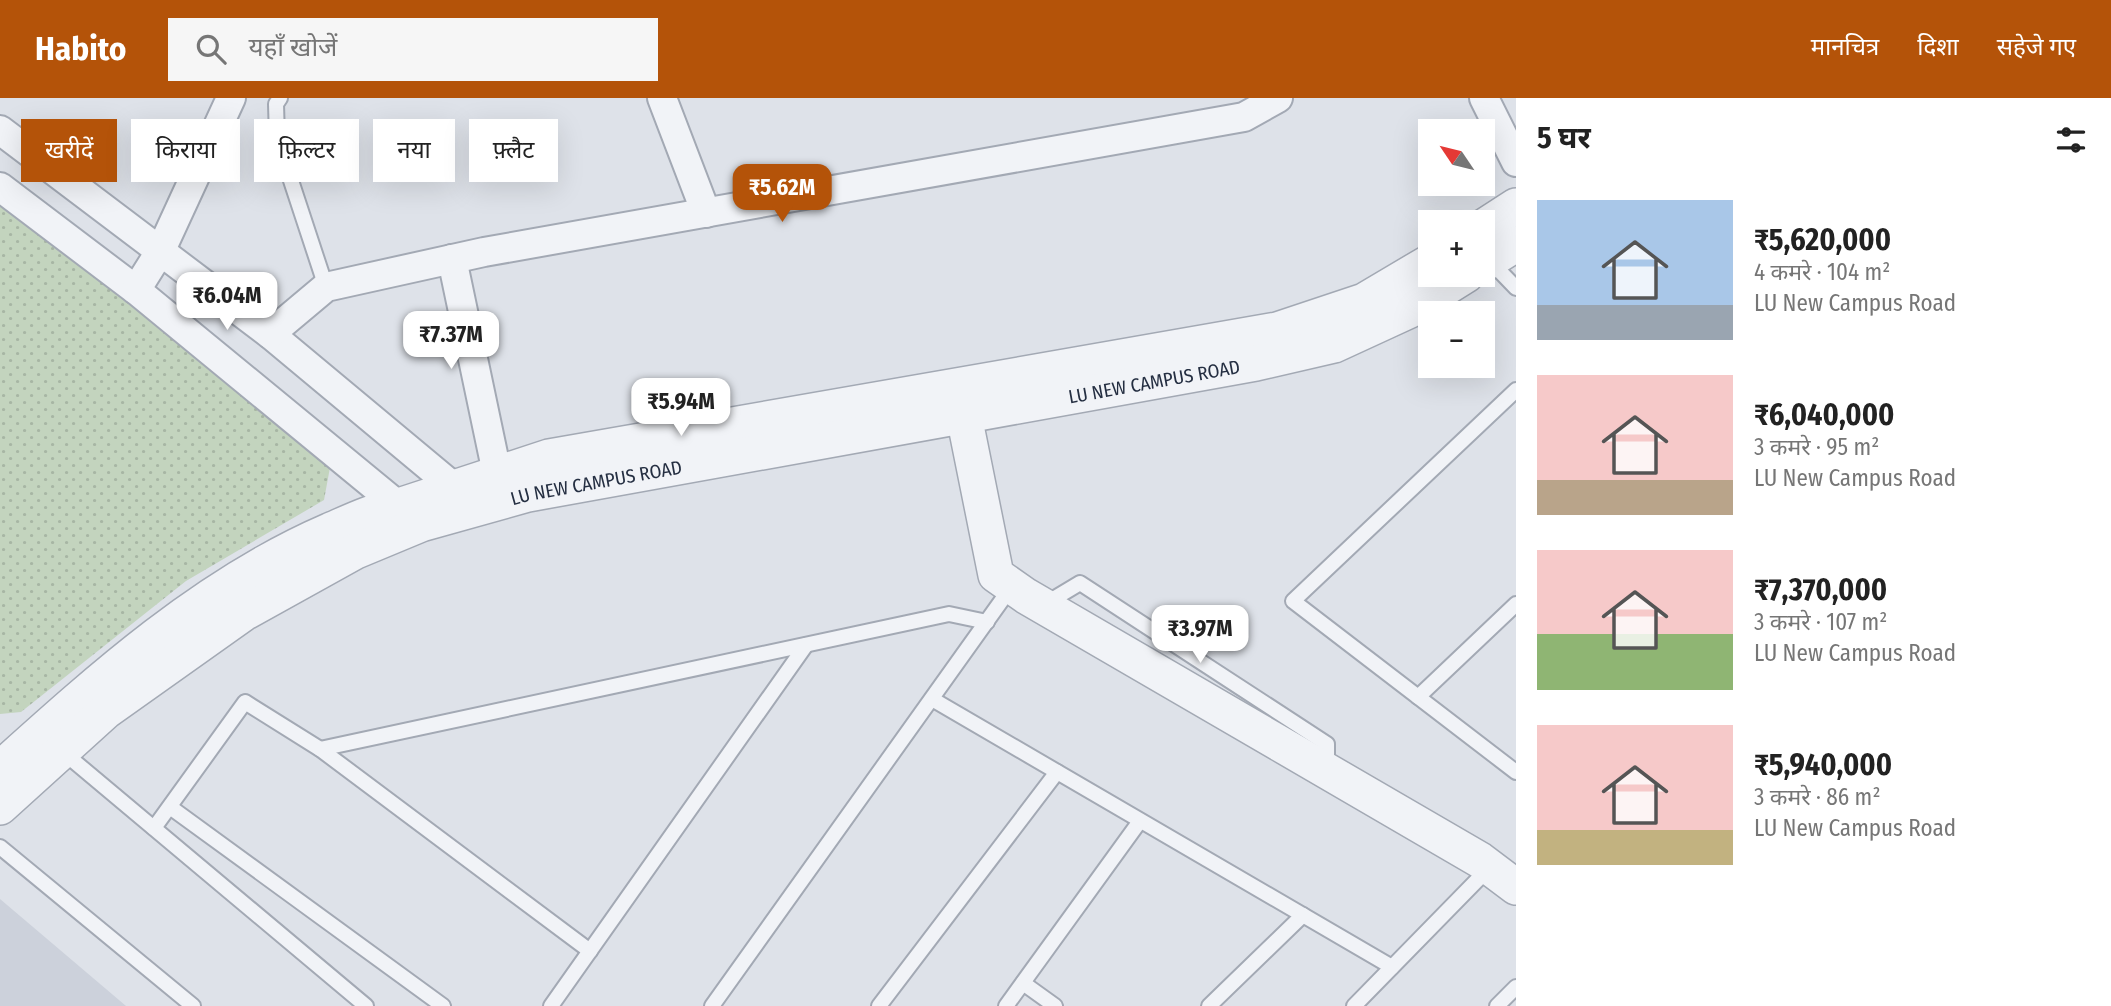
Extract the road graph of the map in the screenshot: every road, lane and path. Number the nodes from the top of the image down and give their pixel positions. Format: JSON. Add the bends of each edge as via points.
{"nodes":[{"id":1,"x":231,"y":98,"type":"edge"},
{"id":2,"x":280,"y":98,"type":"edge"},
{"id":3,"x":662,"y":98,"type":"edge"},
{"id":4,"x":1484,"y":98,"type":"edge"},
{"id":5,"x":1261,"y":102,"type":"edge"},
{"id":6,"x":0,"y":130,"type":"edge"},
{"id":7,"x":1516,"y":162,"type":"edge"},
{"id":8,"x":0,"y":187,"type":"edge"},
{"id":9,"x":1516,"y":206,"type":"edge"},
{"id":10,"x":706,"y":212,"type":"junction"},
{"id":11,"x":1495,"y":241,"type":"edge"},
{"id":12,"x":162,"y":250,"type":"junction"},
{"id":13,"x":452,"y":259,"type":"junction"},
{"id":14,"x":1495,"y":263,"type":"edge"},
{"id":15,"x":1418,"y":269,"type":"edge"},
{"id":16,"x":326,"y":287,"type":"junction"},
{"id":17,"x":1442,"y":287,"type":"edge"},
{"id":18,"x":1516,"y":288,"type":"edge"},
{"id":19,"x":136,"y":290,"type":"junction"},
{"id":20,"x":270,"y":334,"type":"junction"},
{"id":21,"x":1516,"y":390,"type":"edge"},
{"id":22,"x":961,"y":401,"type":"junction"},
{"id":23,"x":497,"y":473,"type":"junction"},
{"id":24,"x":465,"y":497,"type":"junction"},
{"id":25,"x":410,"y":515,"type":"junction"},
{"id":26,"x":1012,"y":586,"type":"junction"},
{"id":27,"x":1516,"y":604,"type":"edge"},
{"id":28,"x":986,"y":622,"type":"junction"},
{"id":29,"x":806,"y":645,"type":"junction"},
{"id":30,"x":1418,"y":696,"type":"junction"},
{"id":31,"x":932,"y":699,"type":"junction"},
{"id":32,"x":320,"y":749,"type":"junction"},
{"id":33,"x":62,"y":751,"type":"junction"},
{"id":34,"x":0,"y":769,"type":"edge"},
{"id":35,"x":1057,"y":772,"type":"junction"},
{"id":36,"x":1516,"y":772,"type":"edge"},
{"id":37,"x":0,"y":807,"type":"edge"},
{"id":38,"x":170,"y":807,"type":"junction"},
{"id":39,"x":1140,"y":821,"type":"junction"},
{"id":40,"x":154,"y":828,"type":"junction"},
{"id":41,"x":0,"y":847,"type":"edge"},
{"id":42,"x":1503,"y":877,"type":"edge"},
{"id":43,"x":1303,"y":915,"type":"junction"},
{"id":44,"x":590,"y":951,"type":"junction"},
{"id":45,"x":1392,"y":967,"type":"junction"},
{"id":46,"x":1023,"y":982,"type":"junction"},
{"id":47,"x":1516,"y":987,"type":"edge"},
{"id":48,"x":885,"y":1004,"type":"edge"},
{"id":49,"x":193,"y":1006,"type":"edge"},
{"id":50,"x":366,"y":1006,"type":"edge"},
{"id":51,"x":443,"y":1006,"type":"edge"},
{"id":52,"x":551,"y":1006,"type":"edge"},
{"id":53,"x":712,"y":1006,"type":"edge"},
{"id":54,"x":1006,"y":1006,"type":"edge"},
{"id":55,"x":1055,"y":1006,"type":"edge"},
{"id":56,"x":1209,"y":1006,"type":"edge"},
{"id":57,"x":1354,"y":1006,"type":"edge"},
{"id":58,"x":1497,"y":1006,"type":"edge"}],
"edges":[{"from":1,"to":12,"type":"street"},
{"from":2,"to":16,"type":"lane","via":[[276,104],[277,138]]},
{"from":3,"to":10,"type":"street"},
{"from":4,"to":7,"type":"street"},
{"from":5,"to":10,"type":"street","via":[[1244,117]]},
{"from":6,"to":12,"type":"street"},
{"from":8,"to":19,"type":"street"},
{"from":9,"to":11,"type":"street","name":"LU NEW CAMPUS ROAD"},
{"from":10,"to":13,"type":"street"},
{"from":12,"to":19,"type":"street"},
{"from":12,"to":20,"type":"street"},
{"from":13,"to":16,"type":"street"},
{"from":13,"to":23,"type":"street"},
{"from":14,"to":18,"type":"lane"},
{"from":15,"to":22,"type":"street","name":"LU NEW CAMPUS ROAD","via":[[1364,302],[1277,330]]},
{"from":16,"to":20,"type":"street"},
{"from":17,"to":22,"type":"street","name":"LU NEW CAMPUS ROAD","via":[[1410,310],[1334,345],[1256,363]]},
{"from":19,"to":25,"type":"street"},
{"from":20,"to":24,"type":"street"},
{"from":21,"to":30,"type":"lane","via":[[1293,601]]},
{"from":22,"to":23,"type":"street","name":"LU NEW CAMPUS ROAD","via":[[549,457]]},
{"from":22,"to":24,"type":"street","name":"LU NEW CAMPUS ROAD","via":[[542,492]]},
{"from":22,"to":26,"type":"street","via":[[996,575]]},
{"from":23,"to":24,"type":"street","name":"LU NEW CAMPUS ROAD"},
{"from":24,"to":25,"type":"street","name":"LU NEW CAMPUS ROAD"},
{"from":25,"to":33,"type":"street","name":"LU NEW CAMPUS ROAD","via":[[356,551],[244,613],[106,711]]},
{"from":25,"to":34,"type":"street","name":"LU NEW CAMPUS ROAD","via":[[379,510],[291,547],[206,600],[88,689]]},
{"from":26,"to":28,"type":"lane"},
{"from":26,"to":42,"type":"street"},
{"from":27,"to":30,"type":"lane"},
{"from":28,"to":29,"type":"lane","via":[[949,614]]},
{"from":28,"to":31,"type":"lane"},
{"from":29,"to":32,"type":"lane"},
{"from":29,"to":44,"type":"lane"},
{"from":30,"to":36,"type":"lane"},
{"from":31,"to":35,"type":"lane"},
{"from":31,"to":53,"type":"lane"},
{"from":32,"to":38,"type":"lane","via":[[245,702]]},
{"from":32,"to":44,"type":"lane"},
{"from":33,"to":37,"type":"street","name":"LU NEW CAMPUS ROAD"},
{"from":33,"to":40,"type":"lane"},
{"from":35,"to":39,"type":"lane"},
{"from":35,"to":48,"type":"lane"},
{"from":38,"to":40,"type":"lane"},
{"from":38,"to":51,"type":"lane"},
{"from":39,"to":43,"type":"lane"},
{"from":39,"to":46,"type":"lane"},
{"from":40,"to":50,"type":"lane"},
{"from":41,"to":49,"type":"lane"},
{"from":42,"to":45,"type":"lane"},
{"from":43,"to":45,"type":"lane"},
{"from":43,"to":56,"type":"lane"},
{"from":44,"to":52,"type":"lane"},
{"from":45,"to":57,"type":"lane"},
{"from":46,"to":54,"type":"lane"},
{"from":46,"to":55,"type":"lane"},
{"from":47,"to":58,"type":"lane"}]}
